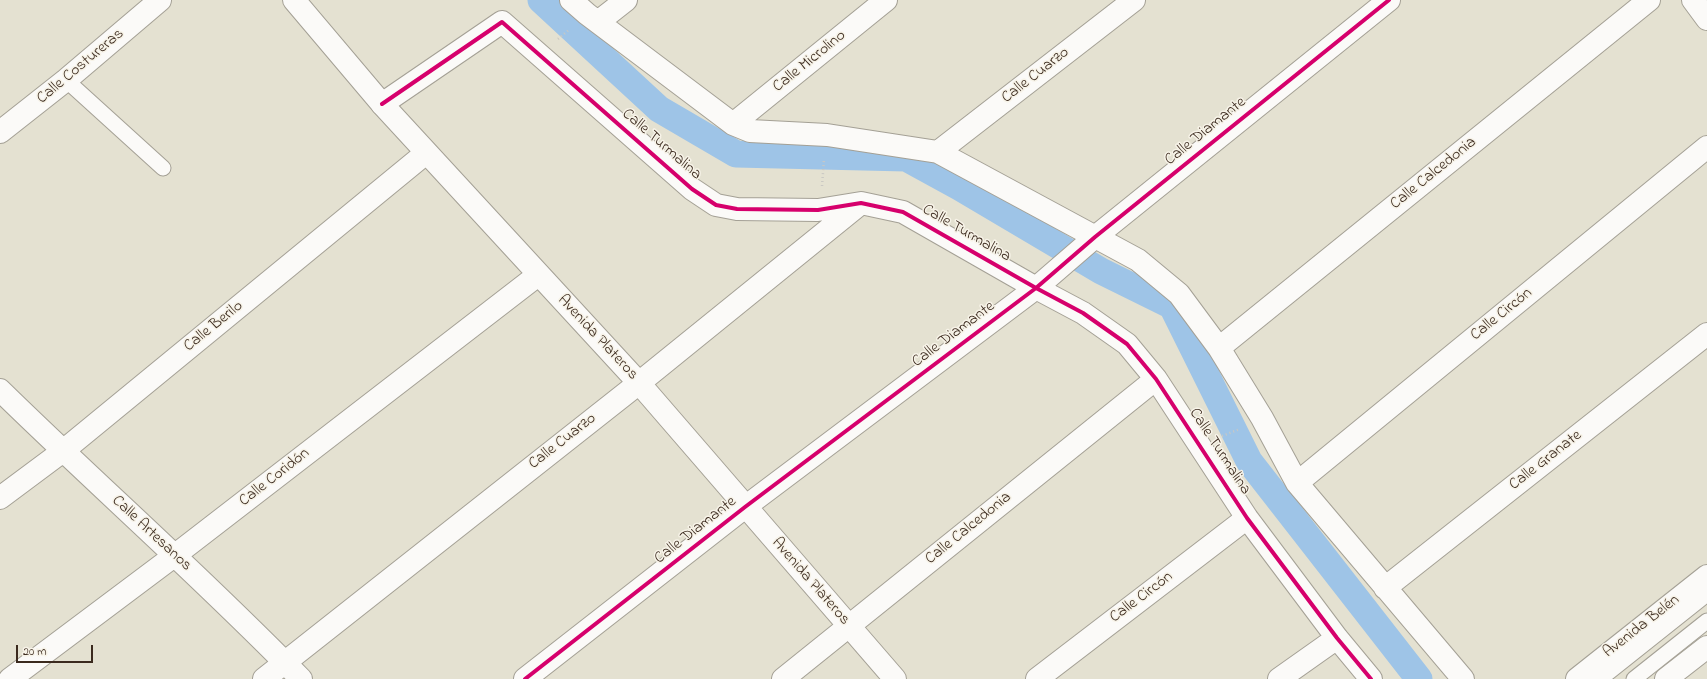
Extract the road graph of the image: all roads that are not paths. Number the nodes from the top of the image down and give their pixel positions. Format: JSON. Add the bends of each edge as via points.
{"nodes":[{"id":1,"x":160,"y":0,"type":"edge"},
{"id":2,"x":294,"y":0,"type":"edge"},
{"id":3,"x":571,"y":0,"type":"edge"},
{"id":4,"x":626,"y":0,"type":"edge"},
{"id":5,"x":886,"y":0,"type":"edge"},
{"id":6,"x":1134,"y":0,"type":"edge"},
{"id":7,"x":1389,"y":0,"type":"edge"},
{"id":8,"x":1649,"y":0,"type":"edge"},
{"id":9,"x":1693,"y":0,"type":"edge"},
{"id":10,"x":1707,"y":19,"type":"edge"},
{"id":11,"x":598,"y":22,"type":"junction"},
{"id":12,"x":66,"y":80,"type":"junction"},
{"id":13,"x":382,"y":104,"type":"junction"},
{"id":14,"x":733,"y":124,"type":"junction"},
{"id":15,"x":0,"y":132,"type":"edge"},
{"id":16,"x":1707,"y":147,"type":"edge"},
{"id":17,"x":938,"y":152,"type":"junction"},
{"id":18,"x":426,"y":153,"type":"junction"},
{"id":19,"x":163,"y":168,"type":"dead end"},
{"id":20,"x":861,"y":203,"type":"junction"},
{"id":21,"x":1095,"y":237,"type":"junction"},
{"id":22,"x":538,"y":275,"type":"junction"},
{"id":23,"x":1036,"y":288,"type":"junction"},
{"id":24,"x":1707,"y":334,"type":"edge"},
{"id":25,"x":1219,"y":348,"type":"junction"},
{"id":26,"x":1156,"y":379,"type":"junction"},
{"id":27,"x":639,"y":383,"type":"junction"},
{"id":28,"x":0,"y":390,"type":"edge"},
{"id":29,"x":63,"y":451,"type":"junction"},
{"id":30,"x":1297,"y":483,"type":"junction"},
{"id":31,"x":0,"y":498,"type":"edge"},
{"id":32,"x":745,"y":507,"type":"junction"},
{"id":33,"x":1248,"y":518,"type":"junction"},
{"id":34,"x":174,"y":556,"type":"junction"},
{"id":35,"x":1707,"y":576,"type":"edge"},
{"id":36,"x":1385,"y":588,"type":"junction"},
{"id":37,"x":1707,"y":594,"type":"edge"},
{"id":38,"x":1707,"y":621,"type":"edge"},
{"id":39,"x":848,"y":626,"type":"junction"},
{"id":40,"x":1337,"y":638,"type":"junction"},
{"id":41,"x":1707,"y":647,"type":"edge"},
{"id":42,"x":285,"y":662,"type":"junction"},
{"id":43,"x":10,"y":679,"type":"edge"},
{"id":44,"x":264,"y":679,"type":"edge"},
{"id":45,"x":301,"y":679,"type":"edge"},
{"id":46,"x":525,"y":679,"type":"edge"},
{"id":47,"x":783,"y":679,"type":"edge"},
{"id":48,"x":895,"y":679,"type":"edge"},
{"id":49,"x":1037,"y":679,"type":"edge"},
{"id":50,"x":1280,"y":679,"type":"edge"},
{"id":51,"x":1371,"y":679,"type":"edge"},
{"id":52,"x":1463,"y":679,"type":"edge"},
{"id":53,"x":1577,"y":679,"type":"edge"},
{"id":54,"x":1600,"y":679,"type":"edge"},
{"id":55,"x":1634,"y":679,"type":"edge"},
{"id":56,"x":1666,"y":679,"type":"edge"}],
"edges":[{"from":1,"to":12,"type":"street","name":"Calle Costureras"},
{"from":2,"to":13,"type":"street","name":"Avenida Plateros"},
{"from":3,"to":11,"type":"street"},
{"from":4,"to":11,"type":"street"},
{"from":5,"to":14,"type":"street","name":"Calle Microlino"},
{"from":6,"to":17,"type":"street","name":"Calle Cuarzo"},
{"from":7,"to":21,"type":"street","name":"Calle Diamante"},
{"from":8,"to":25,"type":"street","name":"Calle Calcedonia"},
{"from":9,"to":10,"type":"street"},
{"from":11,"to":14,"type":"street"},
{"from":12,"to":15,"type":"street","name":"Calle Costureras"},
{"from":12,"to":19,"type":"lane"},
{"from":13,"to":18,"type":"street","name":"Avenida Plateros"},
{"from":13,"to":20,"type":"street","name":"Calle Turmalina","via":[[502,22],[692,189],[716,205],[737,209],[818,210]]},
{"from":14,"to":17,"type":"street","via":[[750,131],[827,136]]},
{"from":16,"to":30,"type":"street","name":"Calle Circón"},
{"from":17,"to":21,"type":"street"},
{"from":18,"to":22,"type":"street","name":"Avenida Plateros"},
{"from":18,"to":29,"type":"street","name":"Calle Berilo"},
{"from":20,"to":23,"type":"street","name":"Calle Turmalina","via":[[903,212]]},
{"from":20,"to":27,"type":"street","name":"Calle Cuarzo"},
{"from":21,"to":23,"type":"street","name":"Calle Diamante"},
{"from":21,"to":25,"type":"street","via":[[1138,260],[1179,294]]},
{"from":22,"to":27,"type":"street","name":"Avenida Plateros"},
{"from":22,"to":34,"type":"street","name":"Calle Coridón"},
{"from":23,"to":26,"type":"street","name":"Calle Turmalina","via":[[1083,312],[1127,344]]},
{"from":23,"to":32,"type":"street","name":"Calle Diamante"},
{"from":24,"to":36,"type":"street","name":"Calle Granate"},
{"from":25,"to":30,"type":"street","via":[[1262,418]]},
{"from":26,"to":33,"type":"street","name":"Calle Turmalina"},
{"from":26,"to":39,"type":"street","name":"Calle Calcedonia"},
{"from":27,"to":32,"type":"street","name":"Avenida Plateros"},
{"from":27,"to":42,"type":"street","name":"Calle Cuarzo"},
{"from":28,"to":29,"type":"street","name":"Calle Artesanos"},
{"from":29,"to":31,"type":"street","name":"Calle Berilo"},
{"from":29,"to":34,"type":"street","name":"Calle Artesanos"},
{"from":30,"to":36,"type":"street"},
{"from":32,"to":39,"type":"street","name":"Avenida Plateros"},
{"from":32,"to":46,"type":"street","name":"Calle Diamante"},
{"from":33,"to":40,"type":"street","name":"Calle Turmalina"},
{"from":33,"to":49,"type":"street","name":"Calle Circón"},
{"from":34,"to":42,"type":"street","name":"Calle Artesanos"},
{"from":34,"to":43,"type":"street","name":"Calle Coridón"},
{"from":35,"to":53,"type":"street","name":"Avenida Belén"},
{"from":36,"to":52,"type":"street"},
{"from":37,"to":54,"type":"lane"},
{"from":38,"to":55,"type":"lane"},
{"from":39,"to":47,"type":"street","name":"Calle Calcedonia"},
{"from":39,"to":48,"type":"street","name":"Avenida Plateros"},
{"from":40,"to":50,"type":"street"},
{"from":40,"to":51,"type":"street","name":"Calle Turmalina"},
{"from":41,"to":56,"type":"street"},
{"from":42,"to":44,"type":"street","name":"Calle Cuarzo"},
{"from":42,"to":45,"type":"street","name":"Calle Artesanos"}]}
